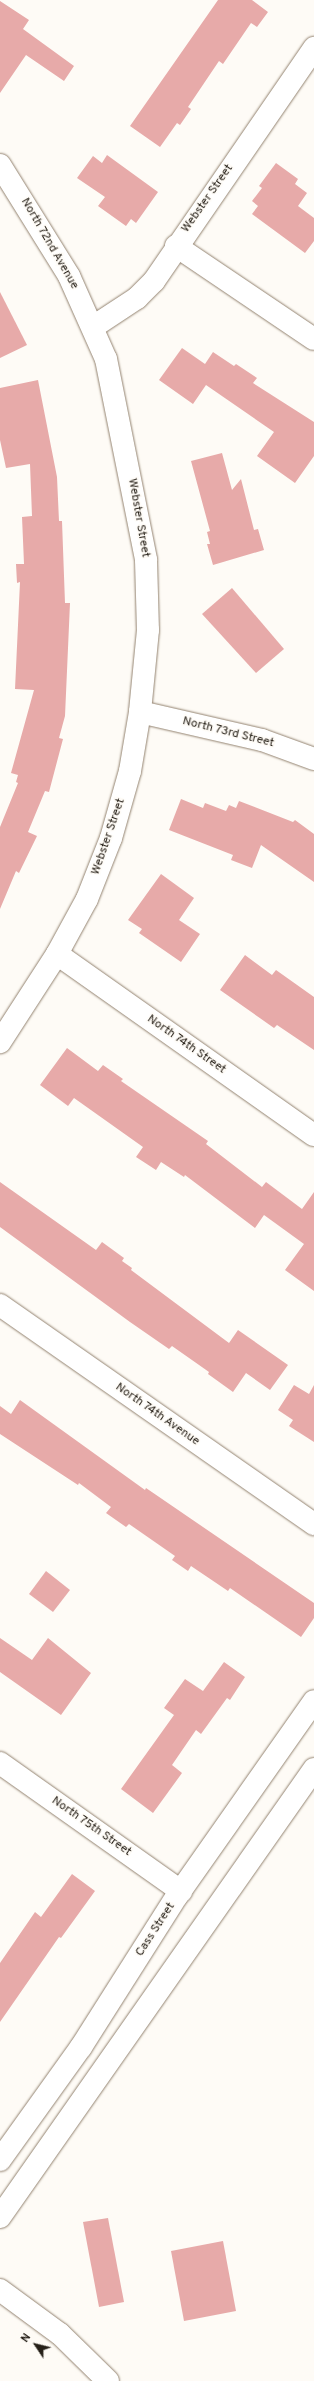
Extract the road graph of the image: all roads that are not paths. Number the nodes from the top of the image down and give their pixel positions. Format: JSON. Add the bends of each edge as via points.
{"nodes":[{"id":1,"x":314,"y":48,"type":"edge"},
{"id":2,"x":0,"y":165,"type":"edge"},
{"id":3,"x":176,"y":246,"type":"junction"},
{"id":4,"x":93,"y":327,"type":"junction"},
{"id":5,"x":314,"y":339,"type":"edge"},
{"id":6,"x":140,"y":712,"type":"junction"},
{"id":7,"x":314,"y":759,"type":"edge"},
{"id":8,"x":57,"y":954,"type":"junction"},
{"id":9,"x":0,"y":1042,"type":"edge"},
{"id":10,"x":314,"y":1135,"type":"edge"},
{"id":11,"x":0,"y":1305,"type":"edge"},
{"id":12,"x":314,"y":1524,"type":"edge"},
{"id":13,"x":314,"y":1701,"type":"edge"},
{"id":14,"x":0,"y":1763,"type":"edge"},
{"id":15,"x":314,"y":1769,"type":"edge"},
{"id":16,"x":181,"y":1891,"type":"junction"},
{"id":17,"x":0,"y":2160,"type":"edge"},
{"id":18,"x":0,"y":2217,"type":"edge"},
{"id":19,"x":0,"y":2290,"type":"edge"},
{"id":20,"x":108,"y":2381,"type":"edge"}],
"edges":[{"from":1,"to":3,"type":"street","name":"Webster Street"},
{"from":2,"to":4,"type":"street","name":"North 72nd Avenue","via":[[51,243]]},
{"from":3,"to":4,"type":"street","name":"Webster Street","via":[[154,281],[137,298]]},
{"from":3,"to":5,"type":"street"},
{"from":4,"to":6,"type":"street","name":"Webster Street","via":[[106,359],[146,560],[148,630]]},
{"from":6,"to":7,"type":"street","name":"North 73rd Street","via":[[262,740]]},
{"from":6,"to":8,"type":"street","name":"Webster Street","via":[[130,771],[111,838],[87,899]]},
{"from":8,"to":9,"type":"street","name":"Webster Street"},
{"from":8,"to":10,"type":"street","name":"North 74th Street"},
{"from":11,"to":12,"type":"street","name":"North 74th Avenue"},
{"from":13,"to":16,"type":"street","name":"Cass Street"},
{"from":14,"to":16,"type":"street","name":"North 75th Street"},
{"from":15,"to":18,"type":"street"},
{"from":16,"to":17,"type":"street","name":"Cass Street","via":[[80,2046]]},
{"from":19,"to":20,"type":"street","via":[[60,2334]]}]}
